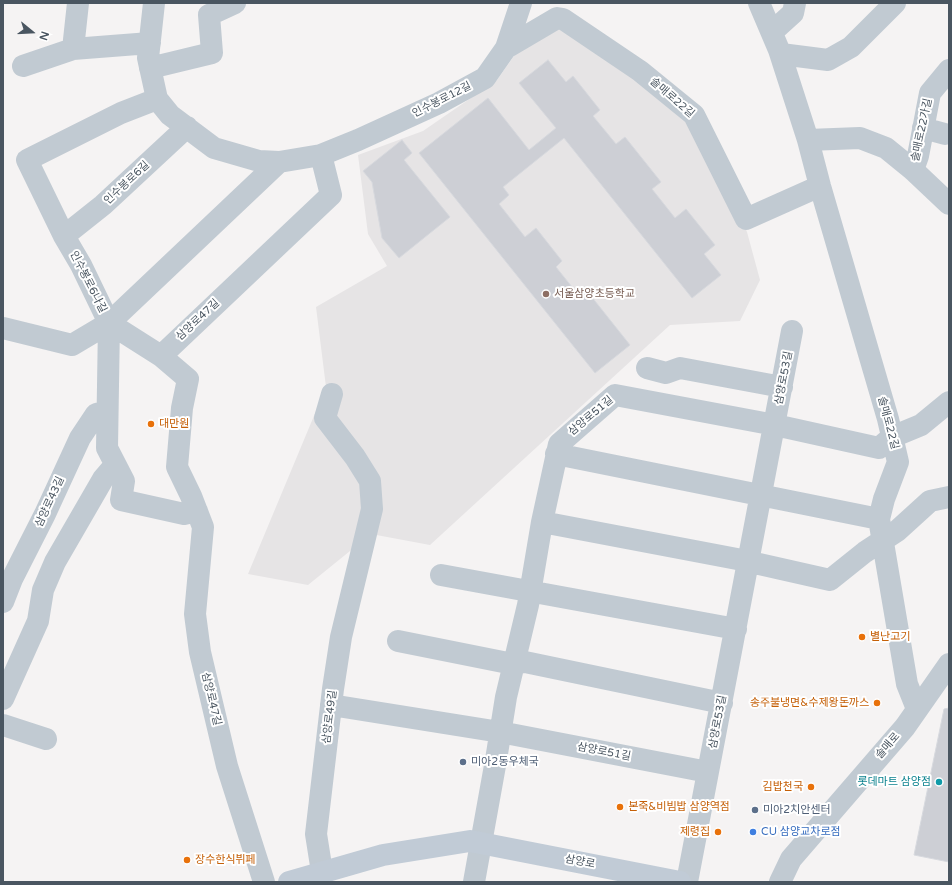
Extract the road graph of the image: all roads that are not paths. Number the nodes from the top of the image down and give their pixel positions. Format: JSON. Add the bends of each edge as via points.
{"nodes":[{"id":1,"x":78,"y":3,"type":"edge"},
{"id":2,"x":154,"y":3,"type":"edge"},
{"id":3,"x":235,"y":3,"type":"edge"},
{"id":4,"x":521,"y":3,"type":"edge"},
{"id":5,"x":759,"y":3,"type":"edge"},
{"id":6,"x":794,"y":3,"type":"edge"},
{"id":7,"x":894,"y":3,"type":"edge"},
{"id":8,"x":772,"y":32,"type":"junction"},
{"id":9,"x":150,"y":43,"type":"junction"},
{"id":10,"x":506,"y":48,"type":"junction"},
{"id":11,"x":73,"y":49,"type":"junction"},
{"id":12,"x":781,"y":54,"type":"junction"},
{"id":13,"x":23,"y":66,"type":"dead end"},
{"id":14,"x":150,"y":68,"type":"junction"},
{"id":15,"x":949,"y":70,"type":"edge"},
{"id":16,"x":157,"y":99,"type":"junction"},
{"id":17,"x":187,"y":127,"type":"junction"},
{"id":18,"x":923,"y":128,"type":"junction"},
{"id":19,"x":945,"y":134,"type":"dead end"},
{"id":20,"x":808,"y":140,"type":"junction"},
{"id":21,"x":321,"y":155,"type":"junction"},
{"id":22,"x":279,"y":162,"type":"junction"},
{"id":23,"x":913,"y":170,"type":"junction"},
{"id":24,"x":820,"y":186,"type":"junction"},
{"id":25,"x":949,"y":204,"type":"edge"},
{"id":26,"x":64,"y":236,"type":"junction"},
{"id":27,"x":109,"y":323,"type":"junction"},
{"id":28,"x":3,"y":328,"type":"edge"},
{"id":29,"x":792,"y":331,"type":"dead end"},
{"id":30,"x":161,"y":356,"type":"junction"},
{"id":31,"x":647,"y":368,"type":"dead end"},
{"id":32,"x":782,"y":387,"type":"junction"},
{"id":33,"x":332,"y":394,"type":"dead end"},
{"id":34,"x":949,"y":402,"type":"edge"},
{"id":35,"x":107,"y":411,"type":"junction"},
{"id":36,"x":775,"y":425,"type":"junction"},
{"id":37,"x":892,"y":437,"type":"junction"},
{"id":38,"x":556,"y":454,"type":"junction"},
{"id":39,"x":115,"y":464,"type":"junction"},
{"id":40,"x":761,"y":495,"type":"junction"},
{"id":41,"x":949,"y":496,"type":"edge"},
{"id":42,"x":197,"y":511,"type":"junction"},
{"id":43,"x":879,"y":519,"type":"junction"},
{"id":44,"x":542,"y":522,"type":"junction"},
{"id":45,"x":883,"y":540,"type":"junction"},
{"id":46,"x":749,"y":562,"type":"junction"},
{"id":47,"x":441,"y":575,"type":"dead end"},
{"id":48,"x":530,"y":592,"type":"junction"},
{"id":49,"x":3,"y":602,"type":"edge"},
{"id":50,"x":736,"y":630,"type":"junction"},
{"id":51,"x":398,"y":641,"type":"dead end"},
{"id":52,"x":513,"y":664,"type":"junction"},
{"id":53,"x":949,"y":664,"type":"edge"},
{"id":54,"x":3,"y":699,"type":"edge"},
{"id":55,"x":722,"y":703,"type":"junction"},
{"id":56,"x":331,"y":705,"type":"junction"},
{"id":57,"x":917,"y":709,"type":"junction"},
{"id":58,"x":3,"y":725,"type":"edge"},
{"id":59,"x":500,"y":732,"type":"junction"},
{"id":60,"x":46,"y":739,"type":"dead end"},
{"id":61,"x":708,"y":772,"type":"junction"},
{"id":62,"x":480,"y":843,"type":"junction"},
{"id":63,"x":322,"y":872,"type":"junction"},
{"id":64,"x":264,"y":882,"type":"edge"},
{"id":65,"x":289,"y":882,"type":"edge"},
{"id":66,"x":474,"y":882,"type":"edge"},
{"id":67,"x":680,"y":882,"type":"edge"},
{"id":68,"x":687,"y":882,"type":"edge"},
{"id":69,"x":780,"y":882,"type":"edge"}],
"edges":[{"from":1,"to":11,"type":"street"},
{"from":2,"to":9,"type":"street"},
{"from":3,"to":14,"type":"street","via":[[209,15],[212,53]]},
{"from":4,"to":10,"type":"street","name":"인수봉로12길"},
{"from":5,"to":8,"type":"street","name":"솔매로22길"},
{"from":6,"to":8,"type":"street","via":[[794,13]]},
{"from":7,"to":12,"type":"street","via":[[851,47],[828,60]]},
{"from":8,"to":12,"type":"street","name":"솔매로22길"},
{"from":9,"to":11,"type":"street"},
{"from":9,"to":14,"type":"street"},
{"from":10,"to":21,"type":"street","name":"인수봉로12길","via":[[485,78],[439,103]]},
{"from":10,"to":24,"type":"street","name":"솔매로22길","via":[[557,18],[563,19],[640,70],[694,115],[746,219]]},
{"from":11,"to":13,"type":"street"},
{"from":12,"to":20,"type":"street","name":"솔매로22길"},
{"from":14,"to":16,"type":"street"},
{"from":15,"to":18,"type":"street","name":"솔매로22가길","via":[[930,93]]},
{"from":16,"to":17,"type":"street","via":[[170,115]]},
{"from":16,"to":26,"type":"street","name":"인수봉로6나길","via":[[120,113],[27,160]]},
{"from":17,"to":22,"type":"street","via":[[214,148],[259,161]]},
{"from":17,"to":26,"type":"street","name":"인수봉로6길","via":[[103,205]]},
{"from":18,"to":19,"type":"street"},
{"from":18,"to":23,"type":"street","name":"솔매로22가길"},
{"from":20,"to":23,"type":"street","via":[[860,138],[886,148]]},
{"from":20,"to":24,"type":"street","name":"솔매로22길"},
{"from":21,"to":22,"type":"street"},
{"from":21,"to":30,"type":"street","name":"삼양로47길","via":[[331,195]]},
{"from":22,"to":27,"type":"street","name":"인수봉로6나길"},
{"from":23,"to":25,"type":"street","name":"솔매로22가길"},
{"from":24,"to":37,"type":"street","name":"솔매로22길"},
{"from":26,"to":27,"type":"street","name":"인수봉로6나길"},
{"from":27,"to":28,"type":"street","via":[[72,345]]},
{"from":27,"to":30,"type":"street"},
{"from":27,"to":35,"type":"street"},
{"from":29,"to":32,"type":"street","name":"삼양로53길"},
{"from":30,"to":42,"type":"street","name":"삼양로47길","via":[[188,379],[182,408],[177,467]]},
{"from":31,"to":32,"type":"street","via":[[666,373],[680,368]]},
{"from":32,"to":36,"type":"street","name":"삼양로53길"},
{"from":33,"to":56,"type":"street","name":"삼양로49길","via":[[325,418],[370,481],[372,509],[340,637]]},
{"from":34,"to":37,"type":"street","via":[[921,425]]},
{"from":35,"to":39,"type":"street","via":[[107,448]]},
{"from":35,"to":49,"type":"street","name":"삼양로43길","via":[[96,414],[80,438]]},
{"from":36,"to":37,"type":"street","via":[[879,448]]},
{"from":36,"to":38,"type":"street","name":"삼양로51길","via":[[615,395],[559,444]]},
{"from":36,"to":40,"type":"street","name":"삼양로53길"},
{"from":37,"to":43,"type":"street","name":"솔매로22길","via":[[898,462]]},
{"from":38,"to":40,"type":"street"},
{"from":38,"to":44,"type":"street","name":"삼양로51길"},
{"from":39,"to":42,"type":"street","via":[[124,481],[120,500],[184,514]]},
{"from":39,"to":54,"type":"street","via":[[103,479],[55,562],[43,590],[38,621]]},
{"from":40,"to":43,"type":"street"},
{"from":40,"to":46,"type":"street","name":"삼양로53길"},
{"from":41,"to":45,"type":"street","via":[[930,501],[897,531]]},
{"from":42,"to":64,"type":"street","name":"삼양로47길","via":[[203,527],[195,614],[200,652],[227,766]]},
{"from":43,"to":45,"type":"street","name":"솔매로22길"},
{"from":44,"to":46,"type":"street"},
{"from":44,"to":48,"type":"street","name":"삼양로51길"},
{"from":45,"to":46,"type":"street","via":[[830,580]]},
{"from":45,"to":57,"type":"street","name":"솔매로22길","via":[[907,684]]},
{"from":46,"to":50,"type":"street","name":"삼양로53길"},
{"from":47,"to":48,"type":"street"},
{"from":48,"to":50,"type":"street"},
{"from":48,"to":52,"type":"street","name":"삼양로51길"},
{"from":50,"to":55,"type":"street","name":"삼양로53길"},
{"from":51,"to":52,"type":"street"},
{"from":52,"to":55,"type":"street","via":[[525,662]]},
{"from":52,"to":59,"type":"street","name":"삼양로51길"},
{"from":53,"to":57,"type":"street","name":"솔매로"},
{"from":55,"to":61,"type":"street","name":"삼양로53길"},
{"from":56,"to":59,"type":"street","name":"삼양로51길"},
{"from":56,"to":63,"type":"street","name":"삼양로49길","via":[[316,834]]},
{"from":57,"to":69,"type":"street","name":"솔매로","via":[[905,727],[791,859]]},
{"from":58,"to":60,"type":"street"},
{"from":59,"to":61,"type":"street","name":"삼양로51길"},
{"from":59,"to":62,"type":"street","name":"삼양로51길"},
{"from":61,"to":68,"type":"street","name":"삼양로53길"},
{"from":62,"to":63,"type":"main road","name":"삼양로","via":[[470,842],[383,855]]},
{"from":62,"to":66,"type":"street"},
{"from":62,"to":67,"type":"main road","name":"삼양로"},
{"from":63,"to":65,"type":"main road","name":"삼양로"}]}
